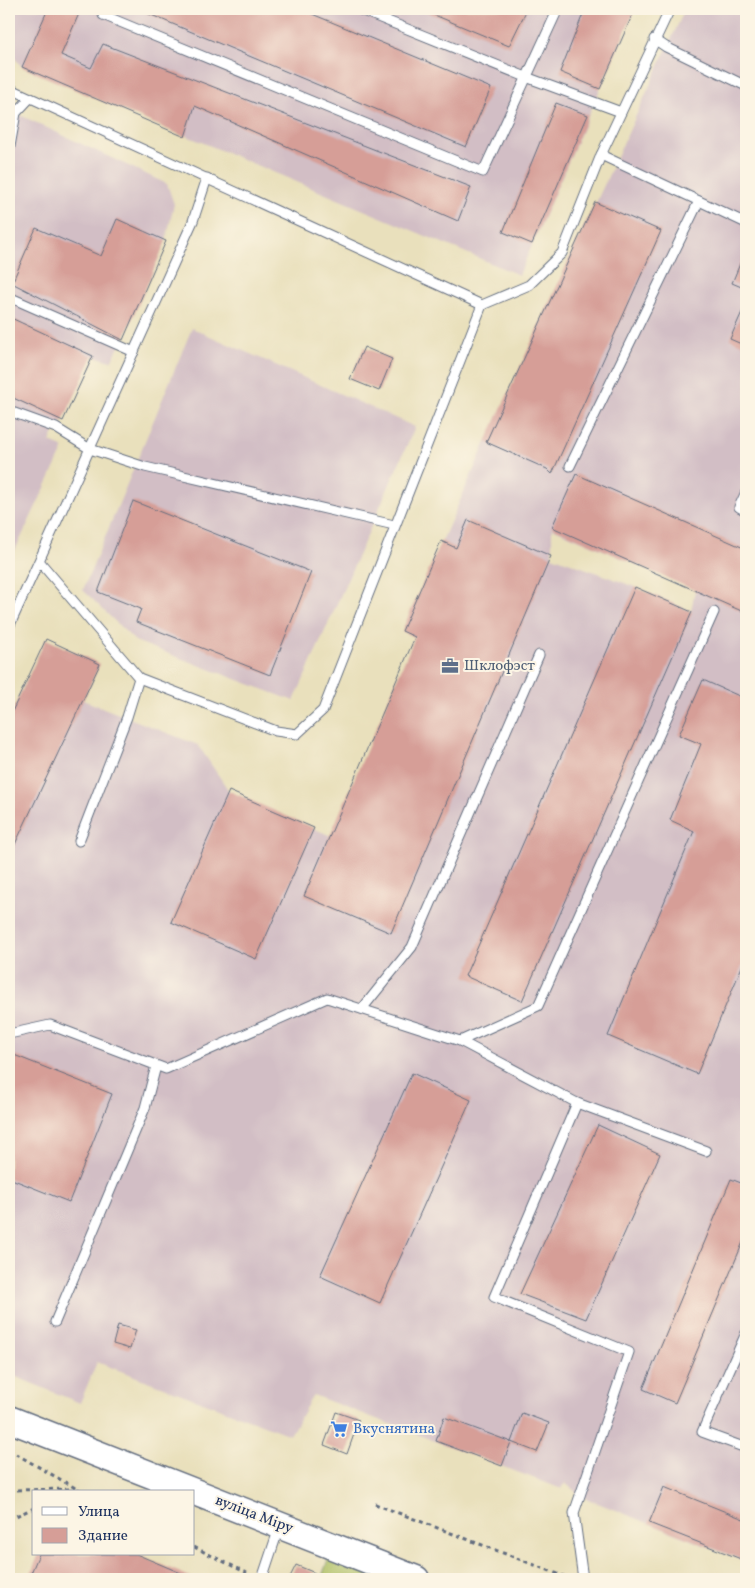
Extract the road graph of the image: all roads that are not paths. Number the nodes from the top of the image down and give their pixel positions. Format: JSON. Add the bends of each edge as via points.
{"nodes":[{"id":1,"x":106,"y":9,"type":"edge"},
{"id":2,"x":358,"y":9,"type":"edge"},
{"id":3,"x":558,"y":9,"type":"edge"},
{"id":4,"x":670,"y":9,"type":"edge"},
{"id":5,"x":654,"y":39,"type":"junction"},
{"id":6,"x":526,"y":77,"type":"junction"},
{"id":7,"x":746,"y":86,"type":"edge"},
{"id":8,"x":9,"y":88,"type":"edge"},
{"id":9,"x":30,"y":98,"type":"junction"},
{"id":10,"x":621,"y":112,"type":"junction"},
{"id":11,"x":9,"y":152,"type":"edge"},
{"id":12,"x":600,"y":155,"type":"junction"},
{"id":13,"x":207,"y":178,"type":"junction"},
{"id":14,"x":699,"y":201,"type":"junction"},
{"id":15,"x":746,"y":223,"type":"edge"},
{"id":16,"x":9,"y":297,"type":"edge"},
{"id":17,"x":482,"y":305,"type":"junction"},
{"id":18,"x":134,"y":352,"type":"junction"},
{"id":19,"x":9,"y":411,"type":"edge"},
{"id":20,"x":90,"y":450,"type":"junction"},
{"id":21,"x":570,"y":466,"type":"dead end"},
{"id":22,"x":746,"y":492,"type":"edge"},
{"id":23,"x":746,"y":511,"type":"edge"},
{"id":24,"x":394,"y":526,"type":"junction"},
{"id":25,"x":40,"y":562,"type":"junction"},
{"id":26,"x":714,"y":612,"type":"dead end"},
{"id":27,"x":9,"y":627,"type":"edge"},
{"id":28,"x":539,"y":655,"type":"dead end"},
{"id":29,"x":139,"y":678,"type":"junction"},
{"id":30,"x":79,"y":841,"type":"dead end"},
{"id":31,"x":362,"y":1009,"type":"junction"},
{"id":32,"x":9,"y":1034,"type":"edge"},
{"id":33,"x":460,"y":1041,"type":"junction"},
{"id":34,"x":156,"y":1066,"type":"junction"},
{"id":35,"x":577,"y":1103,"type":"junction"},
{"id":36,"x":706,"y":1151,"type":"dead end"},
{"id":37,"x":55,"y":1322,"type":"dead end"},
{"id":38,"x":746,"y":1333,"type":"edge"},
{"id":39,"x":9,"y":1419,"type":"edge"},
{"id":40,"x":746,"y":1448,"type":"edge"},
{"id":41,"x":191,"y":1490,"type":"edge"},
{"id":42,"x":195,"y":1492,"type":"edge"},
{"id":43,"x":280,"y":1525,"type":"junction"},
{"id":44,"x":262,"y":1579,"type":"edge"},
{"id":45,"x":416,"y":1579,"type":"edge"},
{"id":46,"x":583,"y":1579,"type":"edge"}],
"edges":[{"from":1,"to":6,"type":"lane","via":[[103,15],[483,172]]},
{"from":2,"to":6,"type":"lane"},
{"from":3,"to":6,"type":"lane"},
{"from":4,"to":5,"type":"lane"},
{"from":5,"to":7,"type":"lane"},
{"from":5,"to":10,"type":"lane"},
{"from":6,"to":10,"type":"lane"},
{"from":8,"to":9,"type":"lane"},
{"from":9,"to":11,"type":"lane","via":[[16,113]]},
{"from":9,"to":13,"type":"lane"},
{"from":10,"to":12,"type":"lane"},
{"from":12,"to":14,"type":"lane"},
{"from":12,"to":17,"type":"lane","via":[[562,253],[528,284]]},
{"from":13,"to":17,"type":"lane"},
{"from":13,"to":18,"type":"lane","via":[[193,221]]},
{"from":14,"to":15,"type":"lane"},
{"from":14,"to":21,"type":"lane"},
{"from":16,"to":18,"type":"lane"},
{"from":17,"to":24,"type":"lane"},
{"from":18,"to":20,"type":"lane"},
{"from":19,"to":20,"type":"lane","via":[[56,428]]},
{"from":20,"to":24,"type":"lane","via":[[144,467]]},
{"from":20,"to":25,"type":"lane"},
{"from":22,"to":23,"type":"lane","via":[[739,507]]},
{"from":24,"to":29,"type":"lane","via":[[323,710],[297,734],[276,731]]},
{"from":25,"to":27,"type":"lane"},
{"from":25,"to":29,"type":"lane"},
{"from":26,"to":33,"type":"lane","via":[[538,1006]]},
{"from":28,"to":31,"type":"lane","via":[[412,947]]},
{"from":29,"to":30,"type":"lane","via":[[128,717]]},
{"from":31,"to":33,"type":"lane"},
{"from":31,"to":34,"type":"lane","via":[[327,998],[166,1069]]},
{"from":32,"to":34,"type":"lane","via":[[50,1025]]},
{"from":33,"to":35,"type":"lane"},
{"from":34,"to":37,"type":"lane","via":[[145,1108]]},
{"from":35,"to":36,"type":"lane"},
{"from":35,"to":46,"type":"lane","via":[[494,1297],[629,1352],[574,1513]]},
{"from":38,"to":40,"type":"lane","via":[[702,1432]]},
{"from":39,"to":41,"type":"street","name":"вуліца Міру"},
{"from":42,"to":43,"type":"street","name":"вуліца Міру"},
{"from":43,"to":44,"type":"lane"},
{"from":43,"to":45,"type":"street","name":"вуліца Міру"}]}
